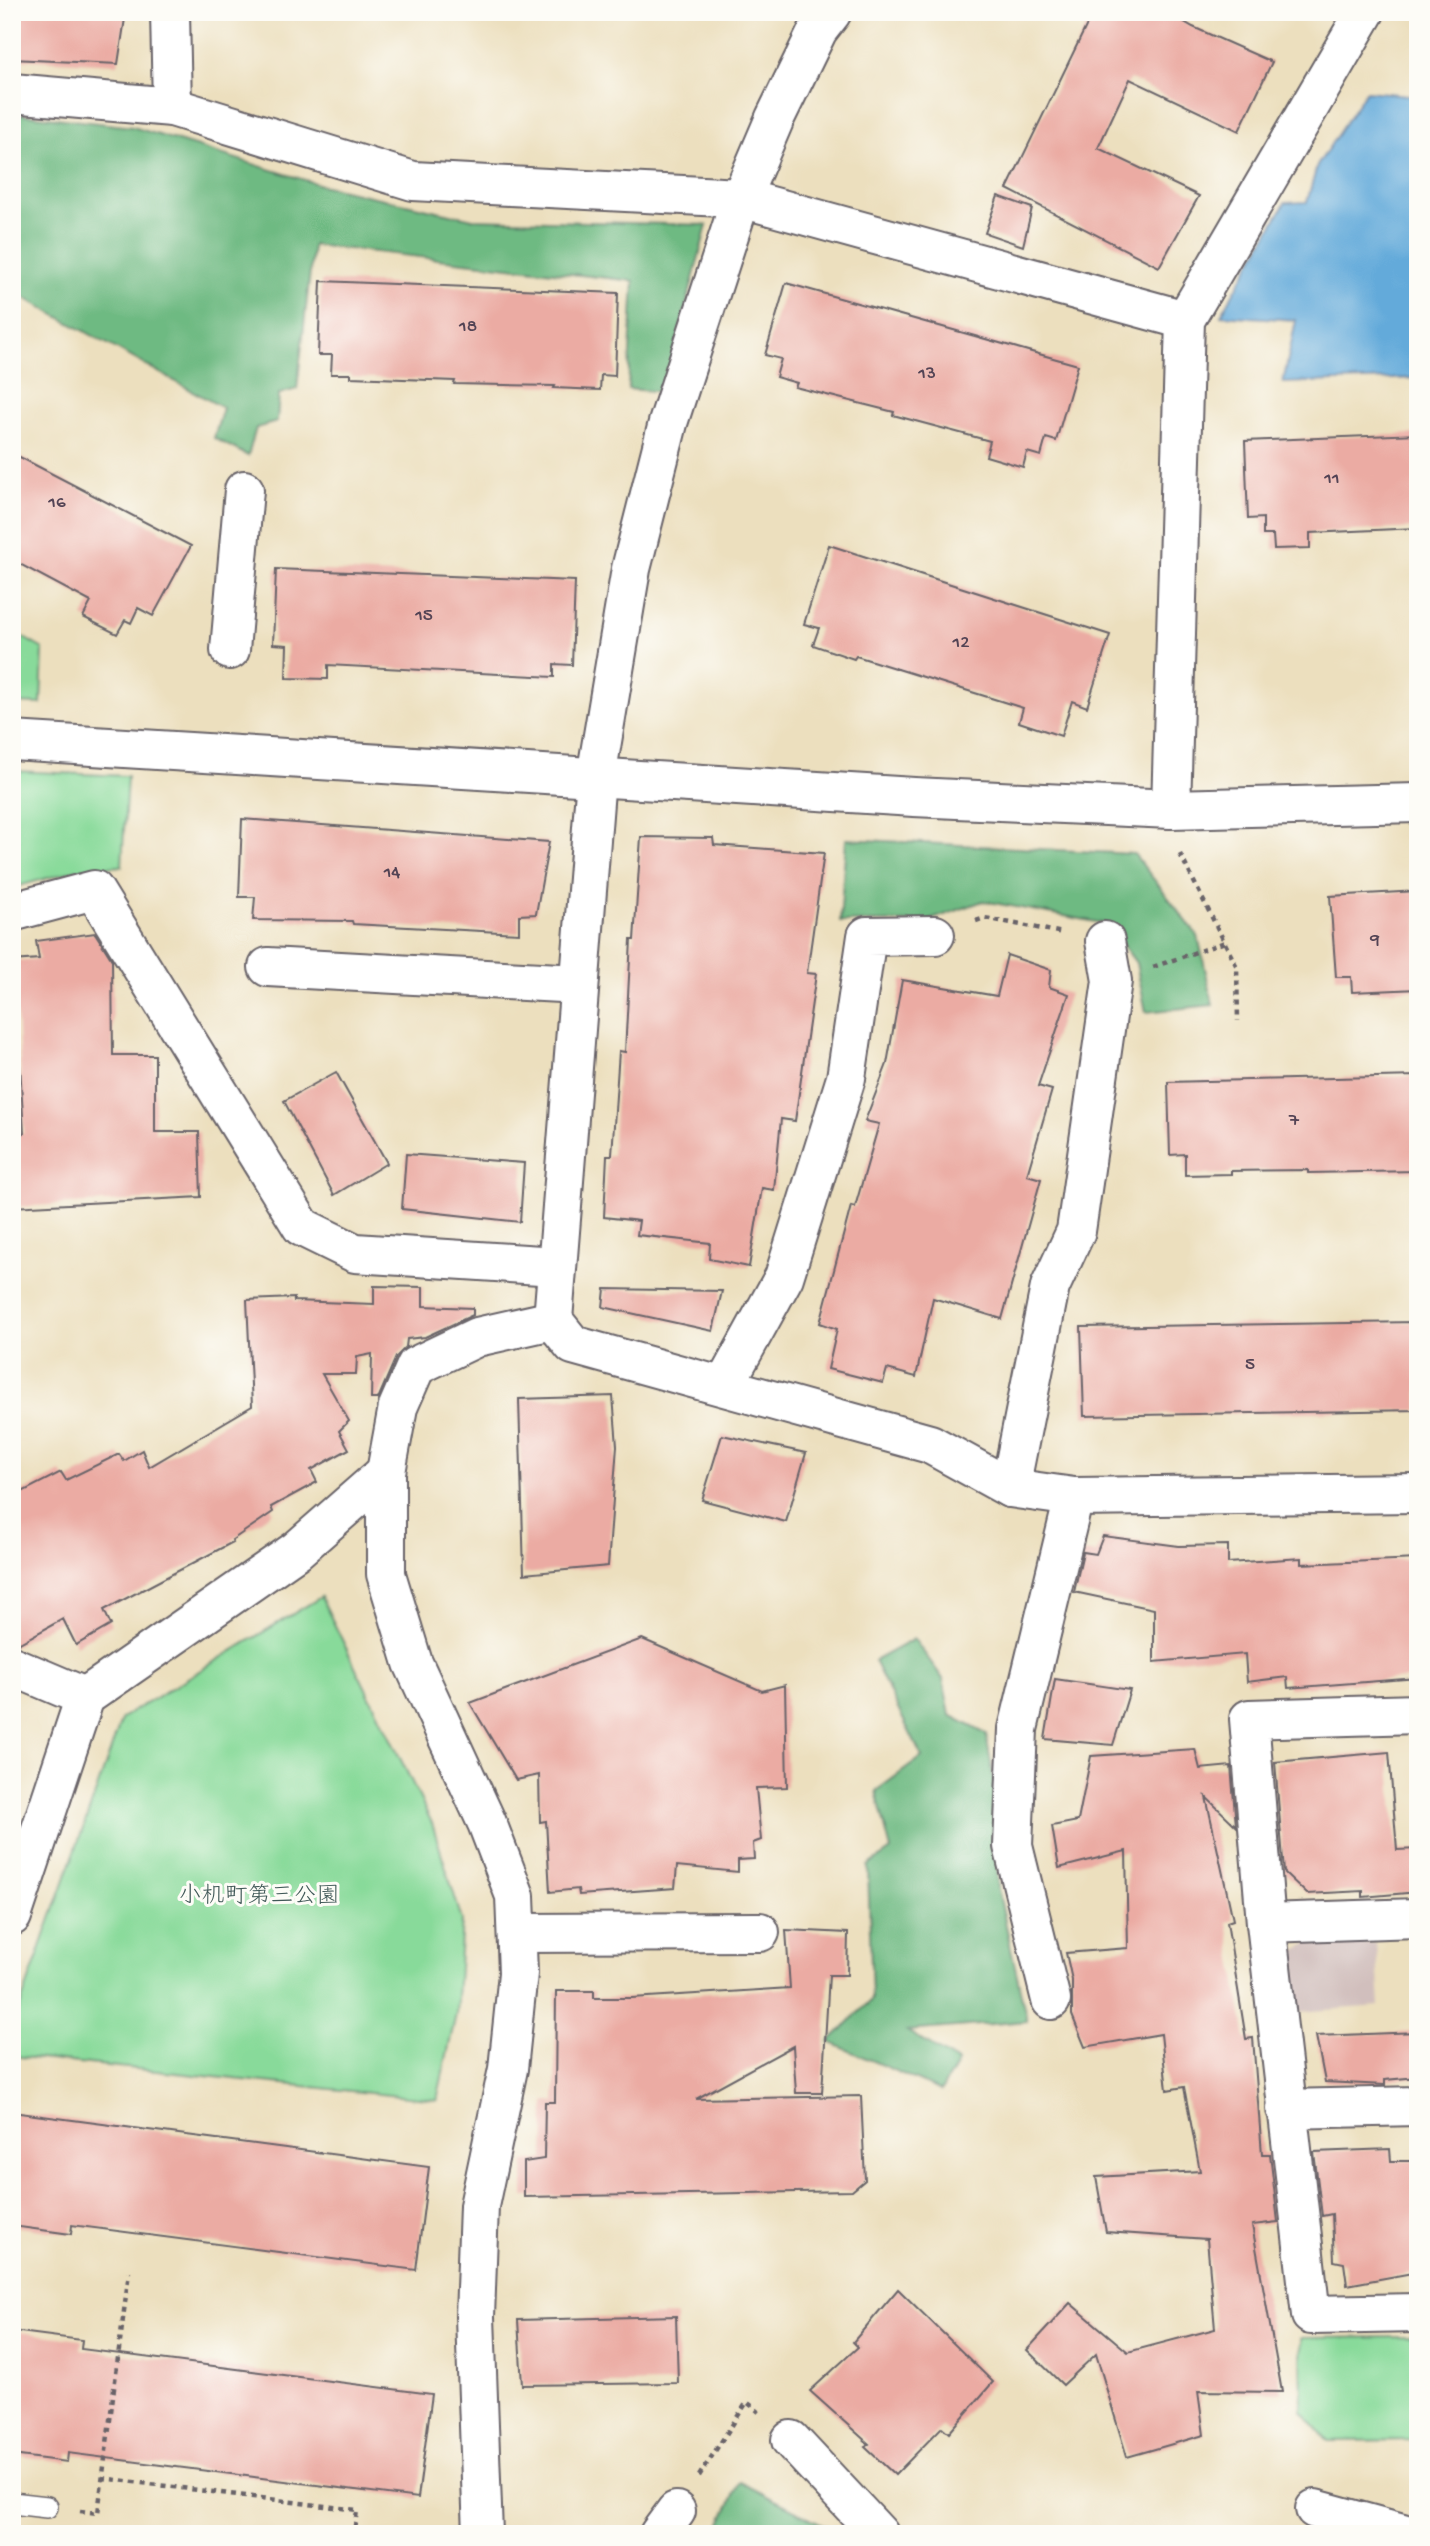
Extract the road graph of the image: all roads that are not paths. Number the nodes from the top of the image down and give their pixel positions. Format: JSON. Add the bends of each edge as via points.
{"nodes":[{"id":1,"x":170,"y":12,"type":"edge"},
{"id":2,"x":832,"y":12,"type":"edge"},
{"id":3,"x":1365,"y":12,"type":"edge"},
{"id":4,"x":12,"y":93,"type":"edge"},
{"id":5,"x":172,"y":107,"type":"junction"},
{"id":6,"x":741,"y":198,"type":"junction"},
{"id":7,"x":1185,"y":320,"type":"junction"},
{"id":8,"x":244,"y":490,"type":"dead end"},
{"id":9,"x":230,"y":650,"type":"dead end"},
{"id":10,"x":12,"y":741,"type":"edge"},
{"id":11,"x":596,"y":777,"type":"junction"},
{"id":12,"x":1418,"y":803,"type":"edge"},
{"id":13,"x":1171,"y":809,"type":"junction"},
{"id":14,"x":12,"y":912,"type":"edge"},
{"id":15,"x":935,"y":935,"type":"dead end"},
{"id":16,"x":1105,"y":941,"type":"dead end"},
{"id":17,"x":268,"y":967,"type":"dead end"},
{"id":18,"x":579,"y":984,"type":"junction"},
{"id":19,"x":556,"y":1266,"type":"junction"},
{"id":20,"x":553,"y":1320,"type":"junction"},
{"id":21,"x":724,"y":1386,"type":"junction"},
{"id":22,"x":386,"y":1472,"type":"junction"},
{"id":23,"x":1010,"y":1488,"type":"junction"},
{"id":24,"x":1418,"y":1493,"type":"edge"},
{"id":25,"x":1074,"y":1497,"type":"junction"},
{"id":26,"x":12,"y":1667,"type":"edge"},
{"id":27,"x":85,"y":1697,"type":"junction"},
{"id":28,"x":1418,"y":1714,"type":"edge"},
{"id":29,"x":12,"y":1916,"type":"edge"},
{"id":30,"x":1418,"y":1918,"type":"edge"},
{"id":31,"x":1266,"y":1923,"type":"junction"},
{"id":32,"x":760,"y":1932,"type":"dead end"},
{"id":33,"x":517,"y":1933,"type":"junction"},
{"id":34,"x":1051,"y":2000,"type":"dead end"},
{"id":35,"x":1418,"y":2106,"type":"edge"},
{"id":36,"x":1286,"y":2109,"type":"junction"},
{"id":37,"x":1418,"y":2313,"type":"edge"},
{"id":38,"x":791,"y":2440,"type":"road end"},
{"id":39,"x":12,"y":2502,"type":"edge"},
{"id":40,"x":47,"y":2507,"type":"road end"},
{"id":41,"x":1315,"y":2509,"type":"dead end"},
{"id":42,"x":1359,"y":2528,"type":"edge"},
{"id":43,"x":483,"y":2534,"type":"edge"},
{"id":44,"x":879,"y":2534,"type":"edge"},
{"id":45,"x":1406,"y":2534,"type":"edge"}],
"edges":[{"from":1,"to":5,"type":"street"},
{"from":2,"to":6,"type":"street","via":[[818,30]]},
{"from":3,"to":7,"type":"street"},
{"from":4,"to":5,"type":"street"},
{"from":5,"to":6,"type":"street","via":[[413,181]]},
{"from":6,"to":7,"type":"street"},
{"from":6,"to":11,"type":"street","via":[[668,423],[641,525]]},
{"from":7,"to":13,"type":"street"},
{"from":8,"to":9,"type":"street"},
{"from":10,"to":11,"type":"street"},
{"from":11,"to":13,"type":"street"},
{"from":11,"to":18,"type":"street"},
{"from":12,"to":13,"type":"street"},
{"from":14,"to":19,"type":"street","via":[[94,890],[302,1227],[355,1253]]},
{"from":15,"to":21,"type":"street","via":[[867,936],[846,1078],[784,1277]]},
{"from":16,"to":23,"type":"street","via":[[1112,981],[1076,1231],[1050,1287]]},
{"from":17,"to":18,"type":"street"},
{"from":18,"to":19,"type":"street"},
{"from":19,"to":20,"type":"street"},
{"from":20,"to":21,"type":"street","via":[[573,1345]]},
{"from":20,"to":22,"type":"street","via":[[477,1338],[416,1366],[398,1408]]},
{"from":21,"to":23,"type":"street","via":[[930,1444]]},
{"from":22,"to":27,"type":"street","via":[[297,1550]]},
{"from":22,"to":33,"type":"street","via":[[386,1574],[413,1663],[487,1823],[515,1896]]},
{"from":23,"to":25,"type":"street"},
{"from":24,"to":25,"type":"street"},
{"from":25,"to":34,"type":"street","via":[[1018,1729],[1013,1846]]},
{"from":26,"to":27,"type":"street"},
{"from":27,"to":29,"type":"street"},
{"from":28,"to":31,"type":"street","via":[[1249,1719]]},
{"from":30,"to":31,"type":"street"},
{"from":31,"to":36,"type":"street"},
{"from":32,"to":33,"type":"street"},
{"from":33,"to":43,"type":"street","via":[[518,1973],[508,2069],[479,2207],[475,2317]]},
{"from":35,"to":36,"type":"street"},
{"from":36,"to":37,"type":"street","via":[[1311,2315]]},
{"from":38,"to":44,"type":"street"},
{"from":39,"to":40,"type":"lane"},
{"from":41,"to":42,"type":"street"},
{"from":42,"to":45,"type":"street"}]}
